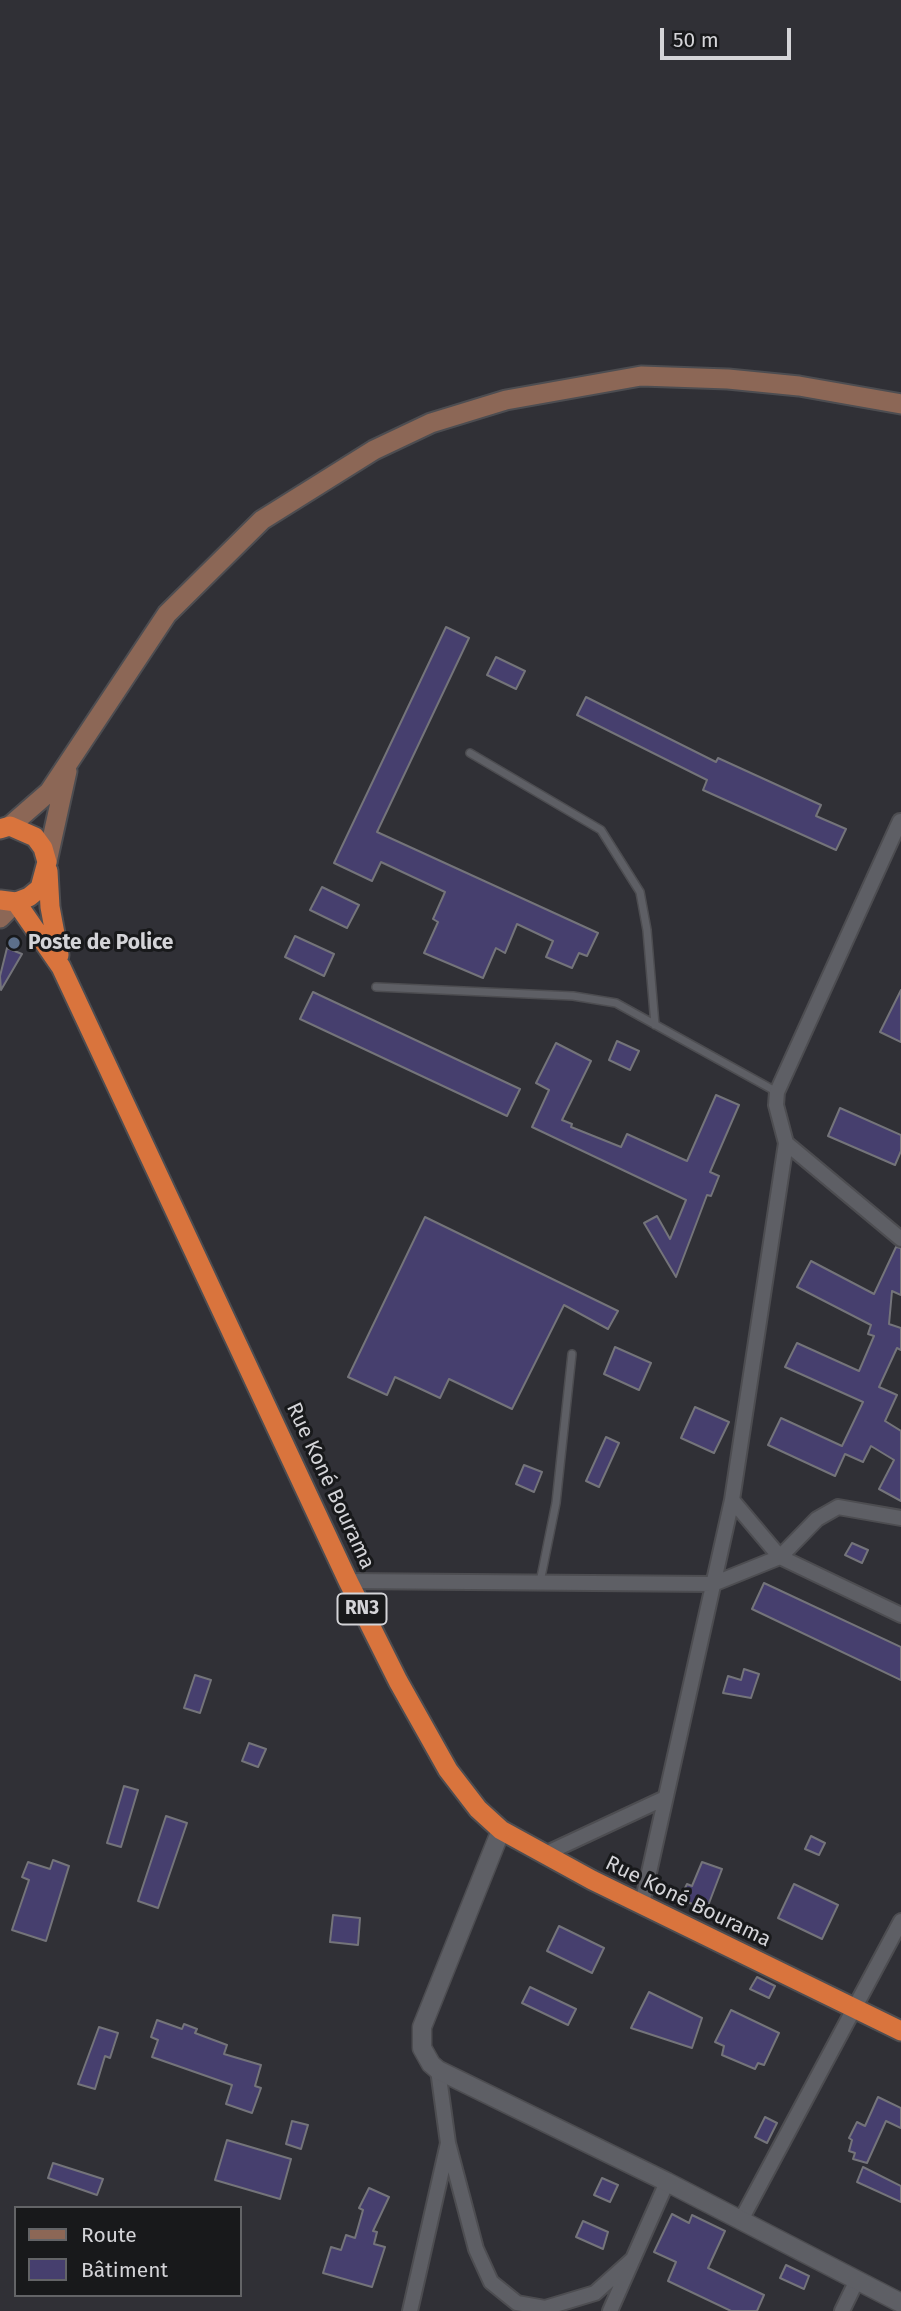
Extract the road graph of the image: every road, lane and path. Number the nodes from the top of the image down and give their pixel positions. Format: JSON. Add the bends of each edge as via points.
{"nodes":[{"id":1,"x":901,"y":404,"type":"edge"},
{"id":2,"x":470,"y":753,"type":"dead end"},
{"id":3,"x":69,"y":763,"type":"junction"},
{"id":4,"x":900,"y":821,"type":"edge"},
{"id":5,"x":3,"y":822,"type":"edge"},
{"id":6,"x":47,"y":862,"type":"junction"},
{"id":7,"x":8,"y":901,"type":"edge"},
{"id":8,"x":0,"y":918,"type":"edge"},
{"id":9,"x":61,"y":967,"type":"junction"},
{"id":10,"x":376,"y":987,"type":"dead end"},
{"id":11,"x":655,"y":1025,"type":"junction"},
{"id":12,"x":778,"y":1092,"type":"junction"},
{"id":13,"x":786,"y":1143,"type":"junction"},
{"id":14,"x":901,"y":1238,"type":"edge"},
{"id":15,"x":572,"y":1354,"type":"dead end"},
{"id":16,"x":732,"y":1500,"type":"junction"},
{"id":17,"x":901,"y":1518,"type":"edge"},
{"id":18,"x":780,"y":1557,"type":"junction"},
{"id":19,"x":348,"y":1581,"type":"junction"},
{"id":20,"x":540,"y":1582,"type":"junction"},
{"id":21,"x":713,"y":1584,"type":"junction"},
{"id":22,"x":901,"y":1615,"type":"edge"},
{"id":23,"x":665,"y":1798,"type":"junction"},
{"id":24,"x":500,"y":1829,"type":"junction"},
{"id":25,"x":545,"y":1854,"type":"junction"},
{"id":26,"x":642,"y":1904,"type":"junction"},
{"id":27,"x":901,"y":1921,"type":"edge"},
{"id":28,"x":854,"y":2009,"type":"junction"},
{"id":29,"x":901,"y":2031,"type":"edge"},
{"id":30,"x":438,"y":2070,"type":"junction"},
{"id":31,"x":448,"y":2144,"type":"junction"},
{"id":32,"x":667,"y":2182,"type":"junction"},
{"id":33,"x":741,"y":2220,"type":"junction"},
{"id":34,"x":633,"y":2259,"type":"junction"},
{"id":35,"x":857,"y":2280,"type":"junction"},
{"id":36,"x":901,"y":2303,"type":"edge"},
{"id":37,"x":410,"y":2311,"type":"edge"},
{"id":38,"x":610,"y":2311,"type":"edge"},
{"id":39,"x":842,"y":2311,"type":"edge"}],
"edges":[{"from":1,"to":3,"type":"main road","via":[[799,386],[641,376],[506,400],[431,423],[374,450],[262,520],[167,614]]},
{"from":2,"to":11,"type":"lane","via":[[601,830],[640,892]]},
{"from":3,"to":5,"type":"main road","via":[[49,792]]},
{"from":3,"to":6,"type":"main road"},
{"from":4,"to":12,"type":"street"},
{"from":5,"to":6,"type":"highway","number":"RN3","via":[[34,837]]},
{"from":6,"to":7,"type":"highway","via":[[40,888],[29,897]]},
{"from":6,"to":9,"type":"highway","name":"Rue Koné Bourama","number":"RN3"},
{"from":7,"to":8,"type":"main road"},
{"from":7,"to":9,"type":"highway","name":"Rue Koné Bourama","number":"RN3"},
{"from":9,"to":19,"type":"highway","name":"Rue Koné Bourama","number":"RN3"},
{"from":10,"to":11,"type":"lane","via":[[573,996],[616,1003]]},
{"from":11,"to":12,"type":"lane"},
{"from":12,"to":13,"type":"street","via":[[776,1105]]},
{"from":13,"to":14,"type":"street"},
{"from":13,"to":16,"type":"street"},
{"from":15,"to":20,"type":"lane","via":[[555,1503]]},
{"from":16,"to":18,"type":"street"},
{"from":16,"to":21,"type":"street"},
{"from":17,"to":18,"type":"street","via":[[838,1507],[817,1519]]},
{"from":18,"to":21,"type":"street"},
{"from":18,"to":22,"type":"street"},
{"from":19,"to":20,"type":"street"},
{"from":19,"to":24,"type":"highway","name":"Rue Koné Bourama","number":"RN3","via":[[448,1770]]},
{"from":20,"to":21,"type":"street"},
{"from":21,"to":23,"type":"street"},
{"from":23,"to":25,"type":"street"},
{"from":23,"to":26,"type":"street"},
{"from":24,"to":25,"type":"highway","name":"Rue Koné Bourama","number":"RN3"},
{"from":24,"to":30,"type":"street","via":[[422,2027],[422,2048]]},
{"from":25,"to":26,"type":"highway","name":"Rue Koné Bourama","number":"RN3"},
{"from":26,"to":28,"type":"highway","name":"Rue Koné Bourama","number":"RN3"},
{"from":27,"to":28,"type":"street"},
{"from":28,"to":29,"type":"highway","name":"Rue Koné Bourama","number":"RN3"},
{"from":28,"to":33,"type":"street"},
{"from":30,"to":31,"type":"street"},
{"from":30,"to":32,"type":"street"},
{"from":31,"to":34,"type":"street","via":[[476,2249],[491,2282],[517,2303],[545,2308],[595,2293]]},
{"from":31,"to":37,"type":"street"},
{"from":32,"to":33,"type":"street"},
{"from":32,"to":34,"type":"street"},
{"from":33,"to":35,"type":"street"},
{"from":34,"to":38,"type":"street"},
{"from":35,"to":36,"type":"street"},
{"from":35,"to":39,"type":"street"}]}
